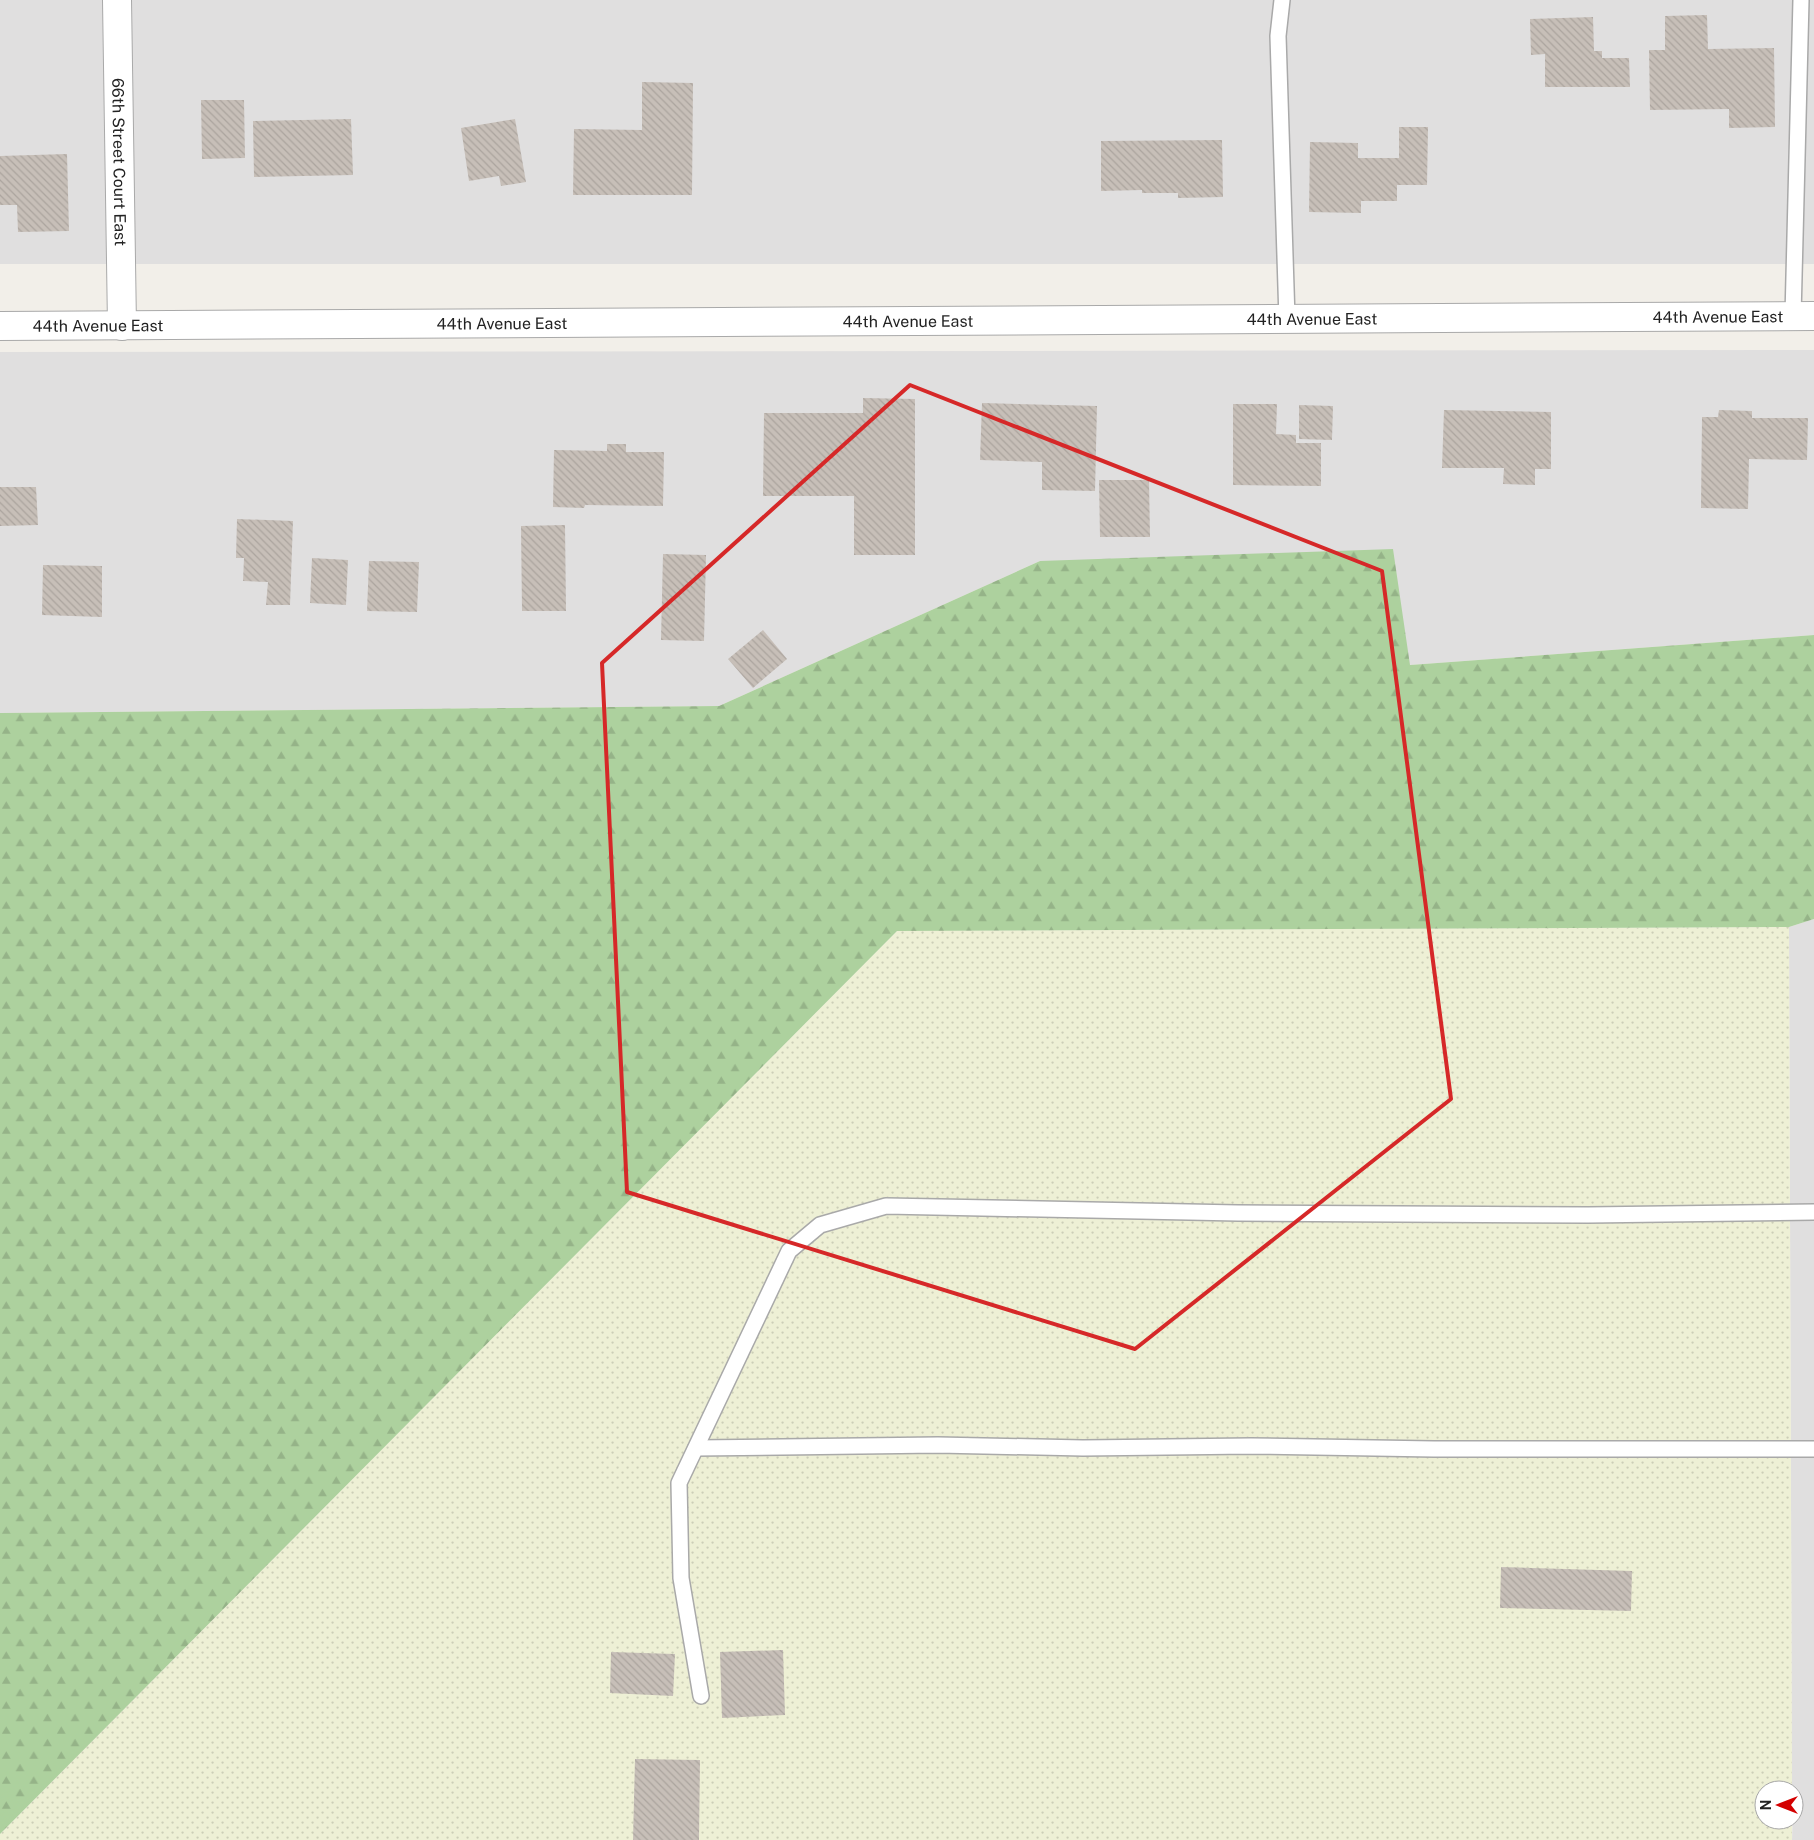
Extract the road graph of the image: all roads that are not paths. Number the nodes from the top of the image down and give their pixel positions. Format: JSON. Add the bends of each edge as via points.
{"nodes":[{"id":1,"x":117,"y":0,"type":"edge"},
{"id":2,"x":1282,"y":0,"type":"edge"},
{"id":3,"x":1801,"y":0,"type":"edge"},
{"id":4,"x":1804,"y":316,"type":"edge"},
{"id":5,"x":1287,"y":319,"type":"junction"},
{"id":6,"x":0,"y":326,"type":"edge"},
{"id":7,"x":122,"y":326,"type":"junction"},
{"id":8,"x":1814,"y":1212,"type":"edge"},
{"id":9,"x":696,"y":1448,"type":"junction"},
{"id":10,"x":1814,"y":1448,"type":"edge"},
{"id":11,"x":701,"y":1696,"type":"dead end"}],
"edges":[{"from":1,"to":7,"type":"street","name":"66th Street Court East"},
{"from":2,"to":5,"type":"lane","via":[[1278,36]]},
{"from":3,"to":4,"type":"lane"},
{"from":4,"to":5,"type":"street","name":"44th Avenue East"},
{"from":5,"to":7,"type":"street","name":"44th Avenue East"},
{"from":6,"to":7,"type":"street","name":"44th Avenue East"},
{"from":8,"to":9,"type":"lane","via":[[1286,1214],[886,1206],[820,1225],[789,1251]]},
{"from":9,"to":10,"type":"lane","via":[[938,1445],[1083,1448]]},
{"from":9,"to":11,"type":"lane","via":[[679,1483],[680,1578]]}]}
